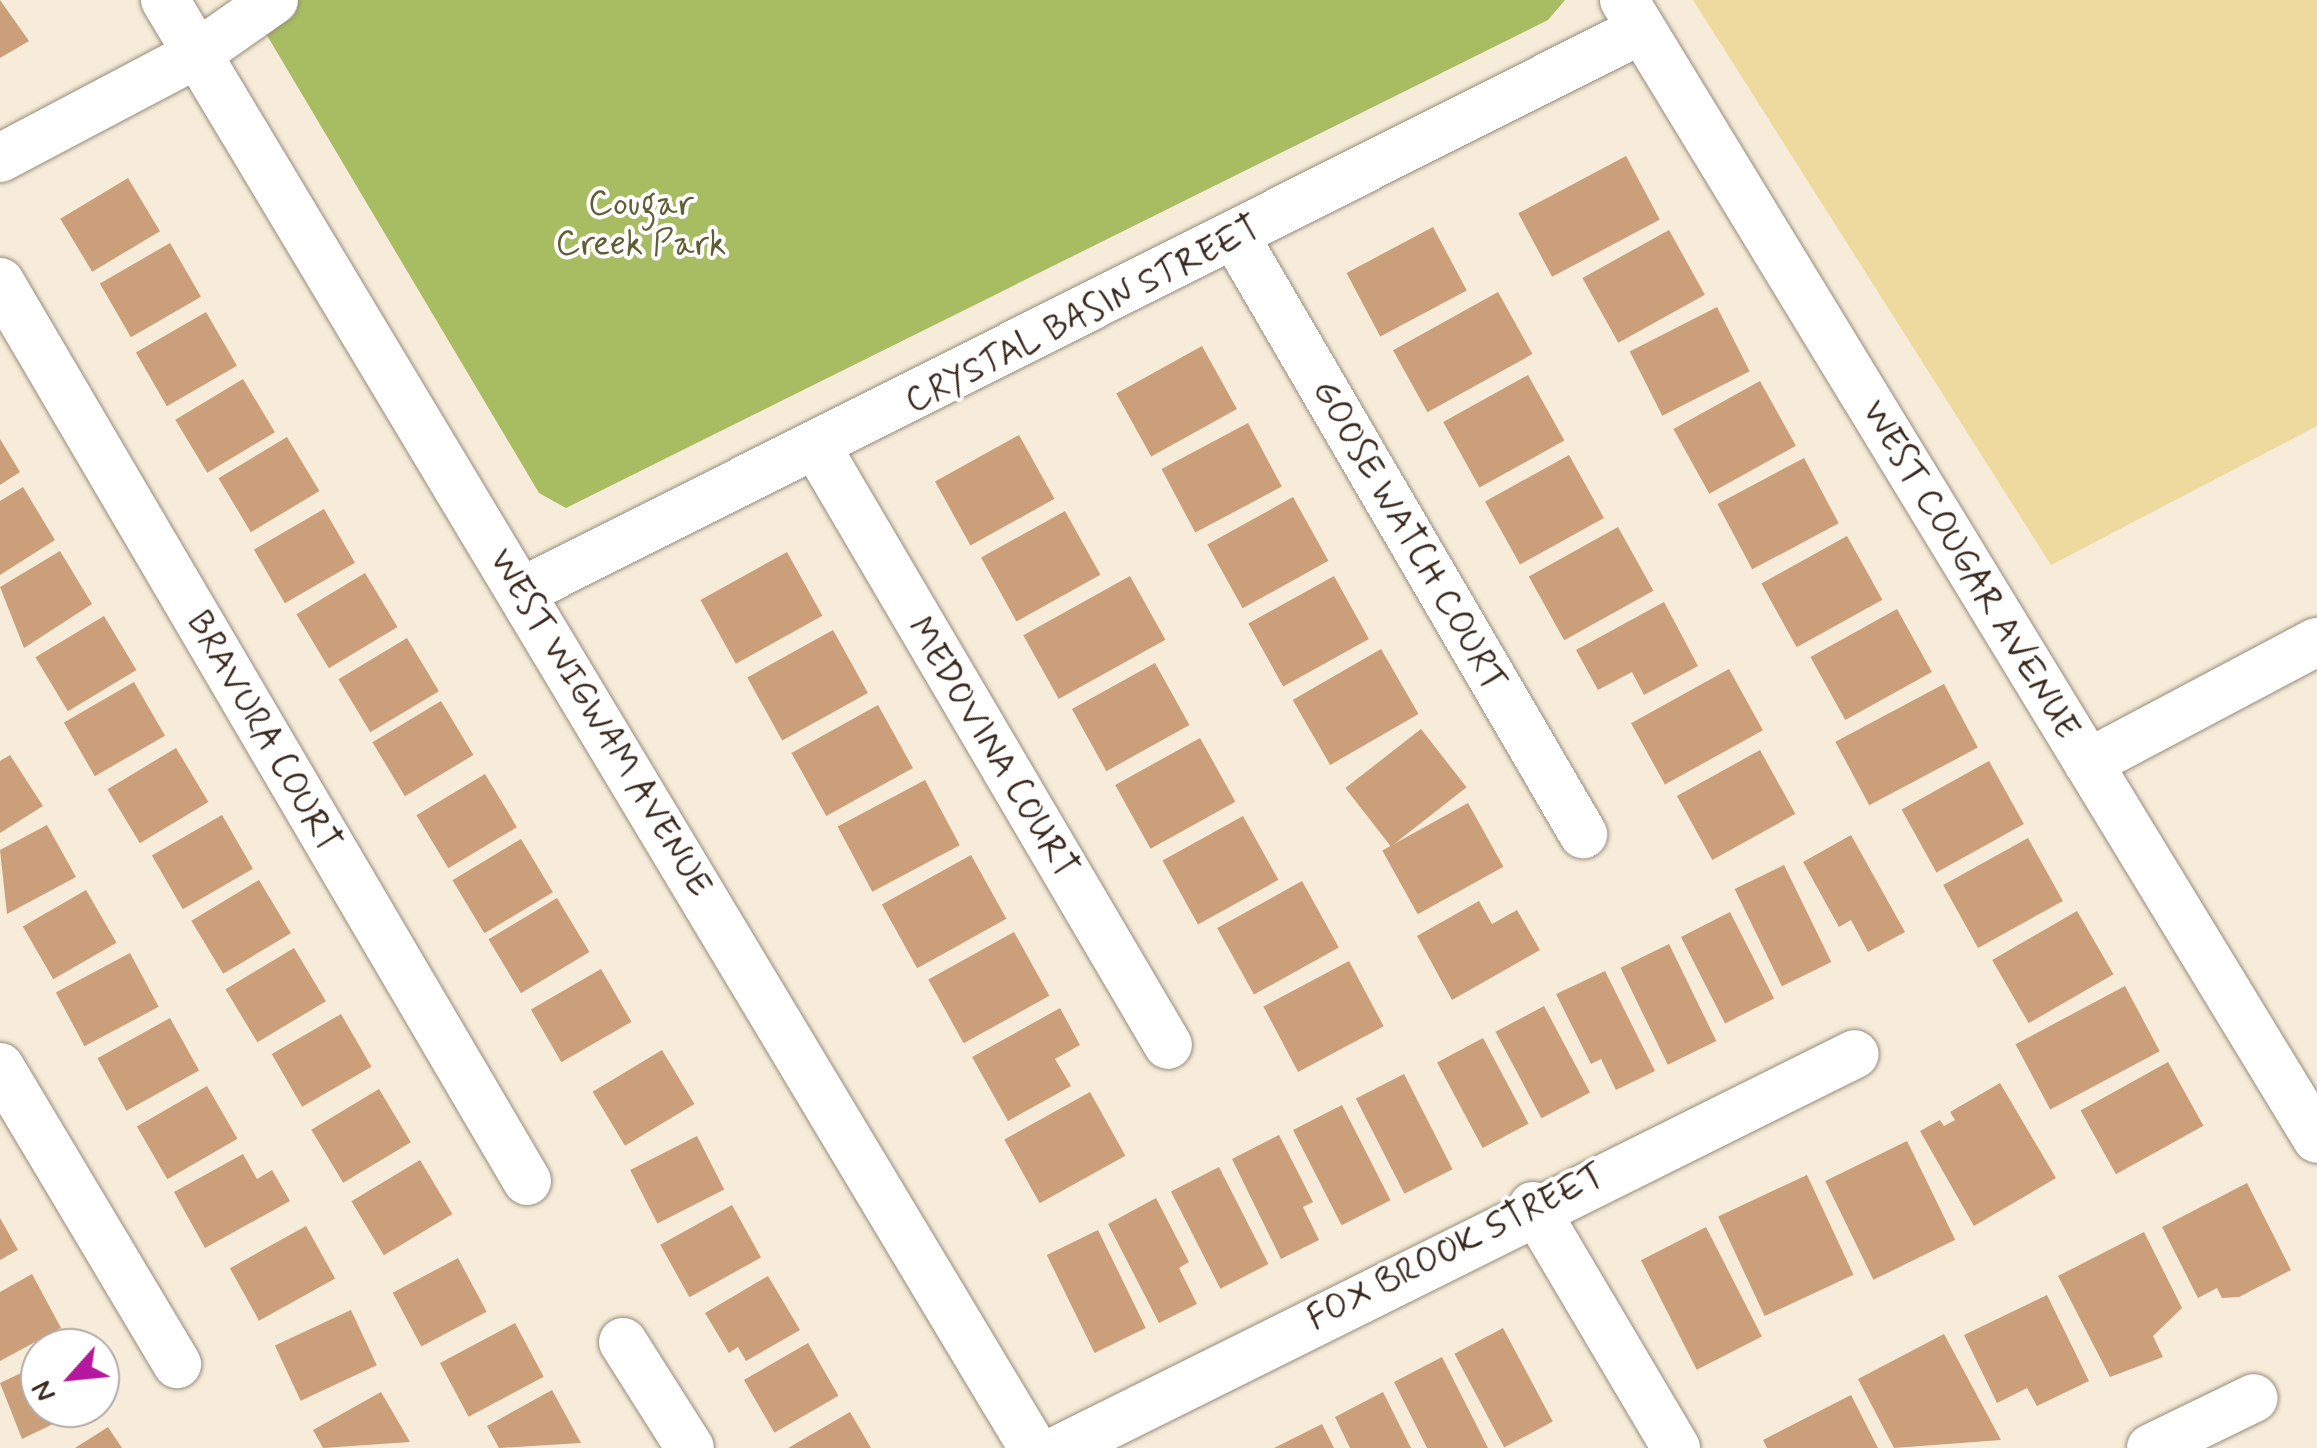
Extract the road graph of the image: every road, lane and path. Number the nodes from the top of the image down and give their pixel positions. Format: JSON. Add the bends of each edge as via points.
{"nodes":[{"id":1,"x":164,"y":0,"type":"edge"},
{"id":2,"x":274,"y":0,"type":"edge"},
{"id":3,"x":1633,"y":15,"type":"edge"},
{"id":4,"x":197,"y":54,"type":"junction"},
{"id":5,"x":0,"y":158,"type":"edge"},
{"id":6,"x":1236,"y":238,"type":"junction"},
{"id":7,"x":0,"y":282,"type":"edge"},
{"id":8,"x":818,"y":449,"type":"junction"},
{"id":9,"x":521,"y":592,"type":"junction"},
{"id":10,"x":2317,"y":642,"type":"edge"},
{"id":11,"x":2088,"y":763,"type":"junction"},
{"id":12,"x":1584,"y":834,"type":"dead end"},
{"id":13,"x":1168,"y":1045,"type":"dead end"},
{"id":14,"x":1854,"y":1054,"type":"dead end"},
{"id":15,"x":0,"y":1067,"type":"edge"},
{"id":16,"x":2317,"y":1139,"type":"edge"},
{"id":17,"x":527,"y":1181,"type":"dead end"},
{"id":18,"x":1533,"y":1206,"type":"junction"},
{"id":19,"x":623,"y":1342,"type":"dead end"},
{"id":20,"x":177,"y":1364,"type":"dead end"},
{"id":21,"x":2254,"y":1398,"type":"dead end"},
{"id":22,"x":690,"y":1448,"type":"edge"},
{"id":23,"x":1033,"y":1448,"type":"edge"},
{"id":24,"x":1062,"y":1448,"type":"edge"},
{"id":25,"x":1676,"y":1448,"type":"edge"},
{"id":26,"x":2151,"y":1448,"type":"edge"}],
"edges":[{"from":1,"to":4,"type":"street","name":"WEST WIGWAM AVENUE"},
{"from":2,"to":4,"type":"street"},
{"from":3,"to":6,"type":"street","name":"CRYSTAL BASIN STREET"},
{"from":3,"to":11,"type":"street","name":"WEST COUGAR AVENUE"},
{"from":4,"to":5,"type":"street"},
{"from":4,"to":9,"type":"street","name":"WEST WIGWAM AVENUE"},
{"from":6,"to":8,"type":"street","name":"CRYSTAL BASIN STREET"},
{"from":6,"to":12,"type":"street","name":"GOOSE WATCH COURT"},
{"from":7,"to":17,"type":"street","name":"BRAVURA COURT"},
{"from":8,"to":9,"type":"street","name":"CRYSTAL BASIN STREET"},
{"from":8,"to":13,"type":"street","name":"MEDOVINA COURT"},
{"from":9,"to":23,"type":"street","name":"WEST WIGWAM AVENUE"},
{"from":10,"to":11,"type":"street"},
{"from":11,"to":16,"type":"street","name":"WEST COUGAR AVENUE"},
{"from":14,"to":18,"type":"street","name":"FOX BROOK STREET"},
{"from":15,"to":20,"type":"street"},
{"from":18,"to":24,"type":"street","name":"FOX BROOK STREET"},
{"from":18,"to":25,"type":"street"},
{"from":19,"to":22,"type":"street"},
{"from":21,"to":26,"type":"street"}]}
